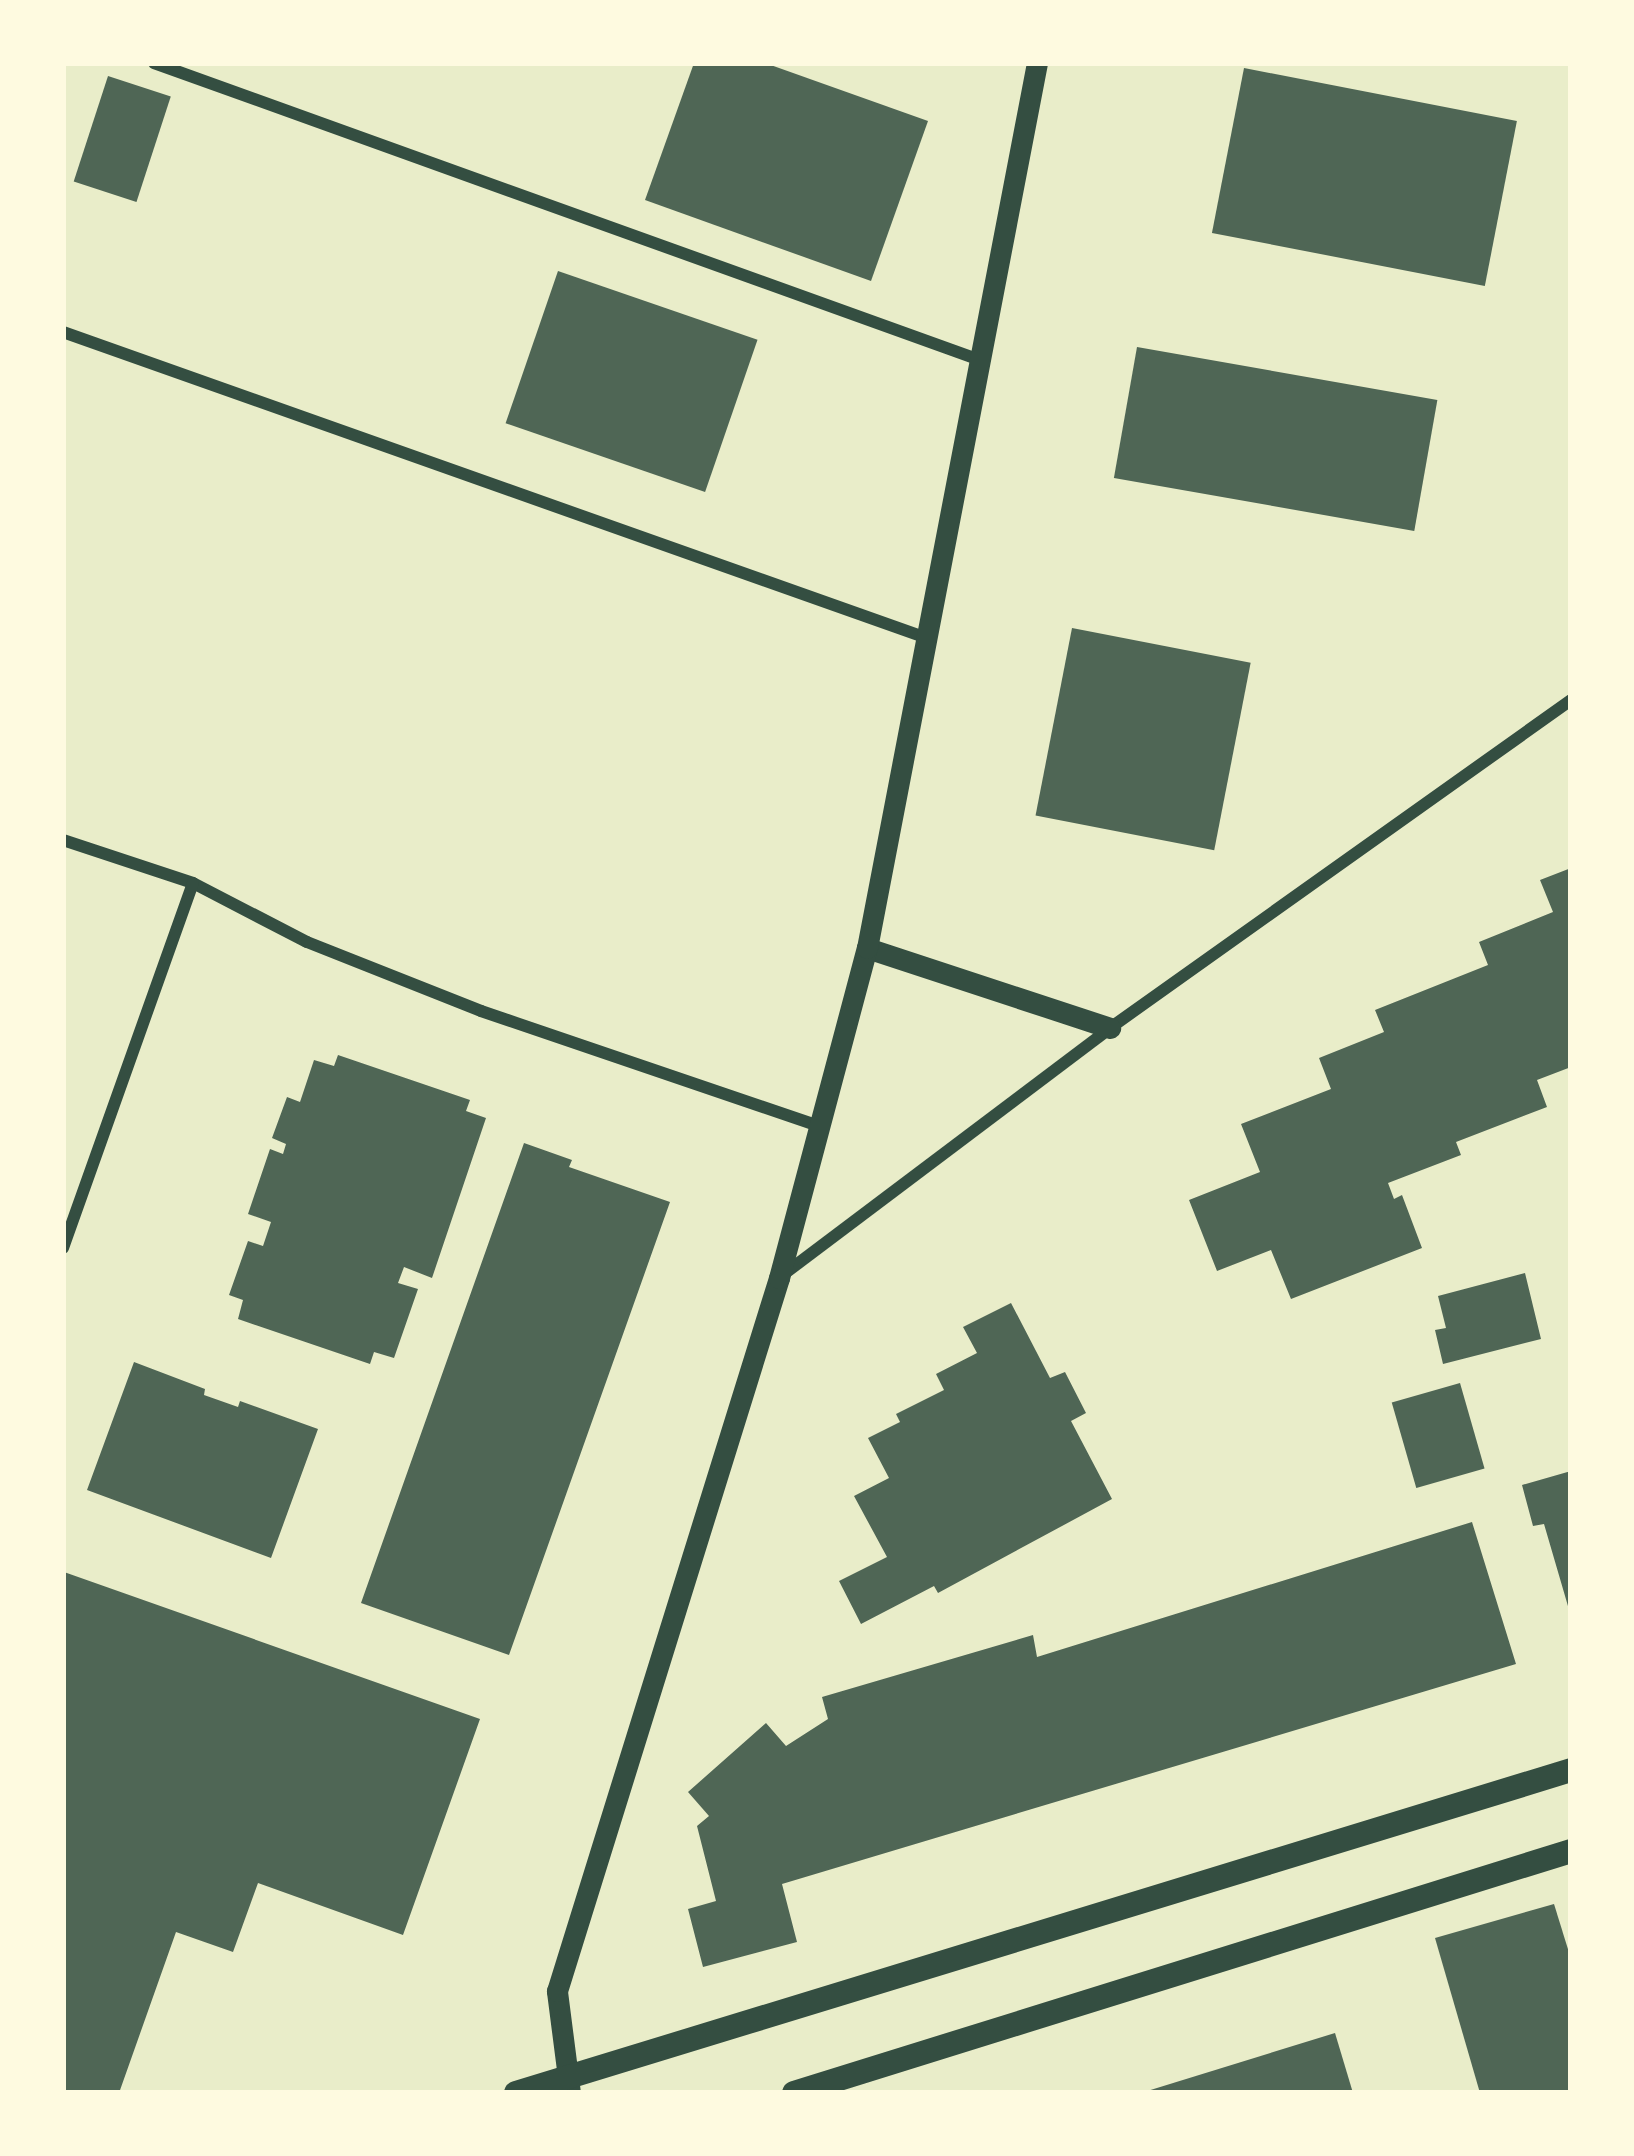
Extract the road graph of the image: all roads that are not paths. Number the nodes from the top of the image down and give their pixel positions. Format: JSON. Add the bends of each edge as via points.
{"nodes":[{"id":1,"x":154,"y":63,"type":"edge"},
{"id":2,"x":1037,"y":63,"type":"edge"},
{"id":3,"x":63,"y":332,"type":"edge"},
{"id":4,"x":977,"y":358,"type":"junction"},
{"id":5,"x":924,"y":637,"type":"junction"},
{"id":6,"x":1571,"y":700,"type":"edge"},
{"id":7,"x":63,"y":839,"type":"edge"},
{"id":8,"x":193,"y":883,"type":"junction"},
{"id":9,"x":867,"y":948,"type":"junction"},
{"id":10,"x":1110,"y":1028,"type":"junction"},
{"id":11,"x":822,"y":1127,"type":"junction"},
{"id":12,"x":63,"y":1248,"type":"edge"},
{"id":13,"x":779,"y":1278,"type":"junction"},
{"id":14,"x":1571,"y":1770,"type":"edge"},
{"id":15,"x":1571,"y":1851,"type":"edge"},
{"id":16,"x":567,"y":2085,"type":"edge"},
{"id":17,"x":516,"y":2093,"type":"edge"},
{"id":18,"x":794,"y":2093,"type":"edge"}],
"edges":[{"from":1,"to":4,"type":"street"},
{"from":2,"to":4,"type":"street"},
{"from":3,"to":5,"type":"street"},
{"from":4,"to":5,"type":"street"},
{"from":5,"to":9,"type":"street"},
{"from":6,"to":10,"type":"street"},
{"from":7,"to":8,"type":"street"},
{"from":8,"to":11,"type":"street","via":[[307,941],[482,1011]]},
{"from":8,"to":12,"type":"street"},
{"from":9,"to":10,"type":"street"},
{"from":9,"to":11,"type":"street"},
{"from":10,"to":13,"type":"street"},
{"from":11,"to":13,"type":"street"},
{"from":13,"to":16,"type":"street","via":[[557,1991]]},
{"from":14,"to":16,"type":"main road"},
{"from":15,"to":18,"type":"main road"},
{"from":16,"to":17,"type":"main road"}]}
